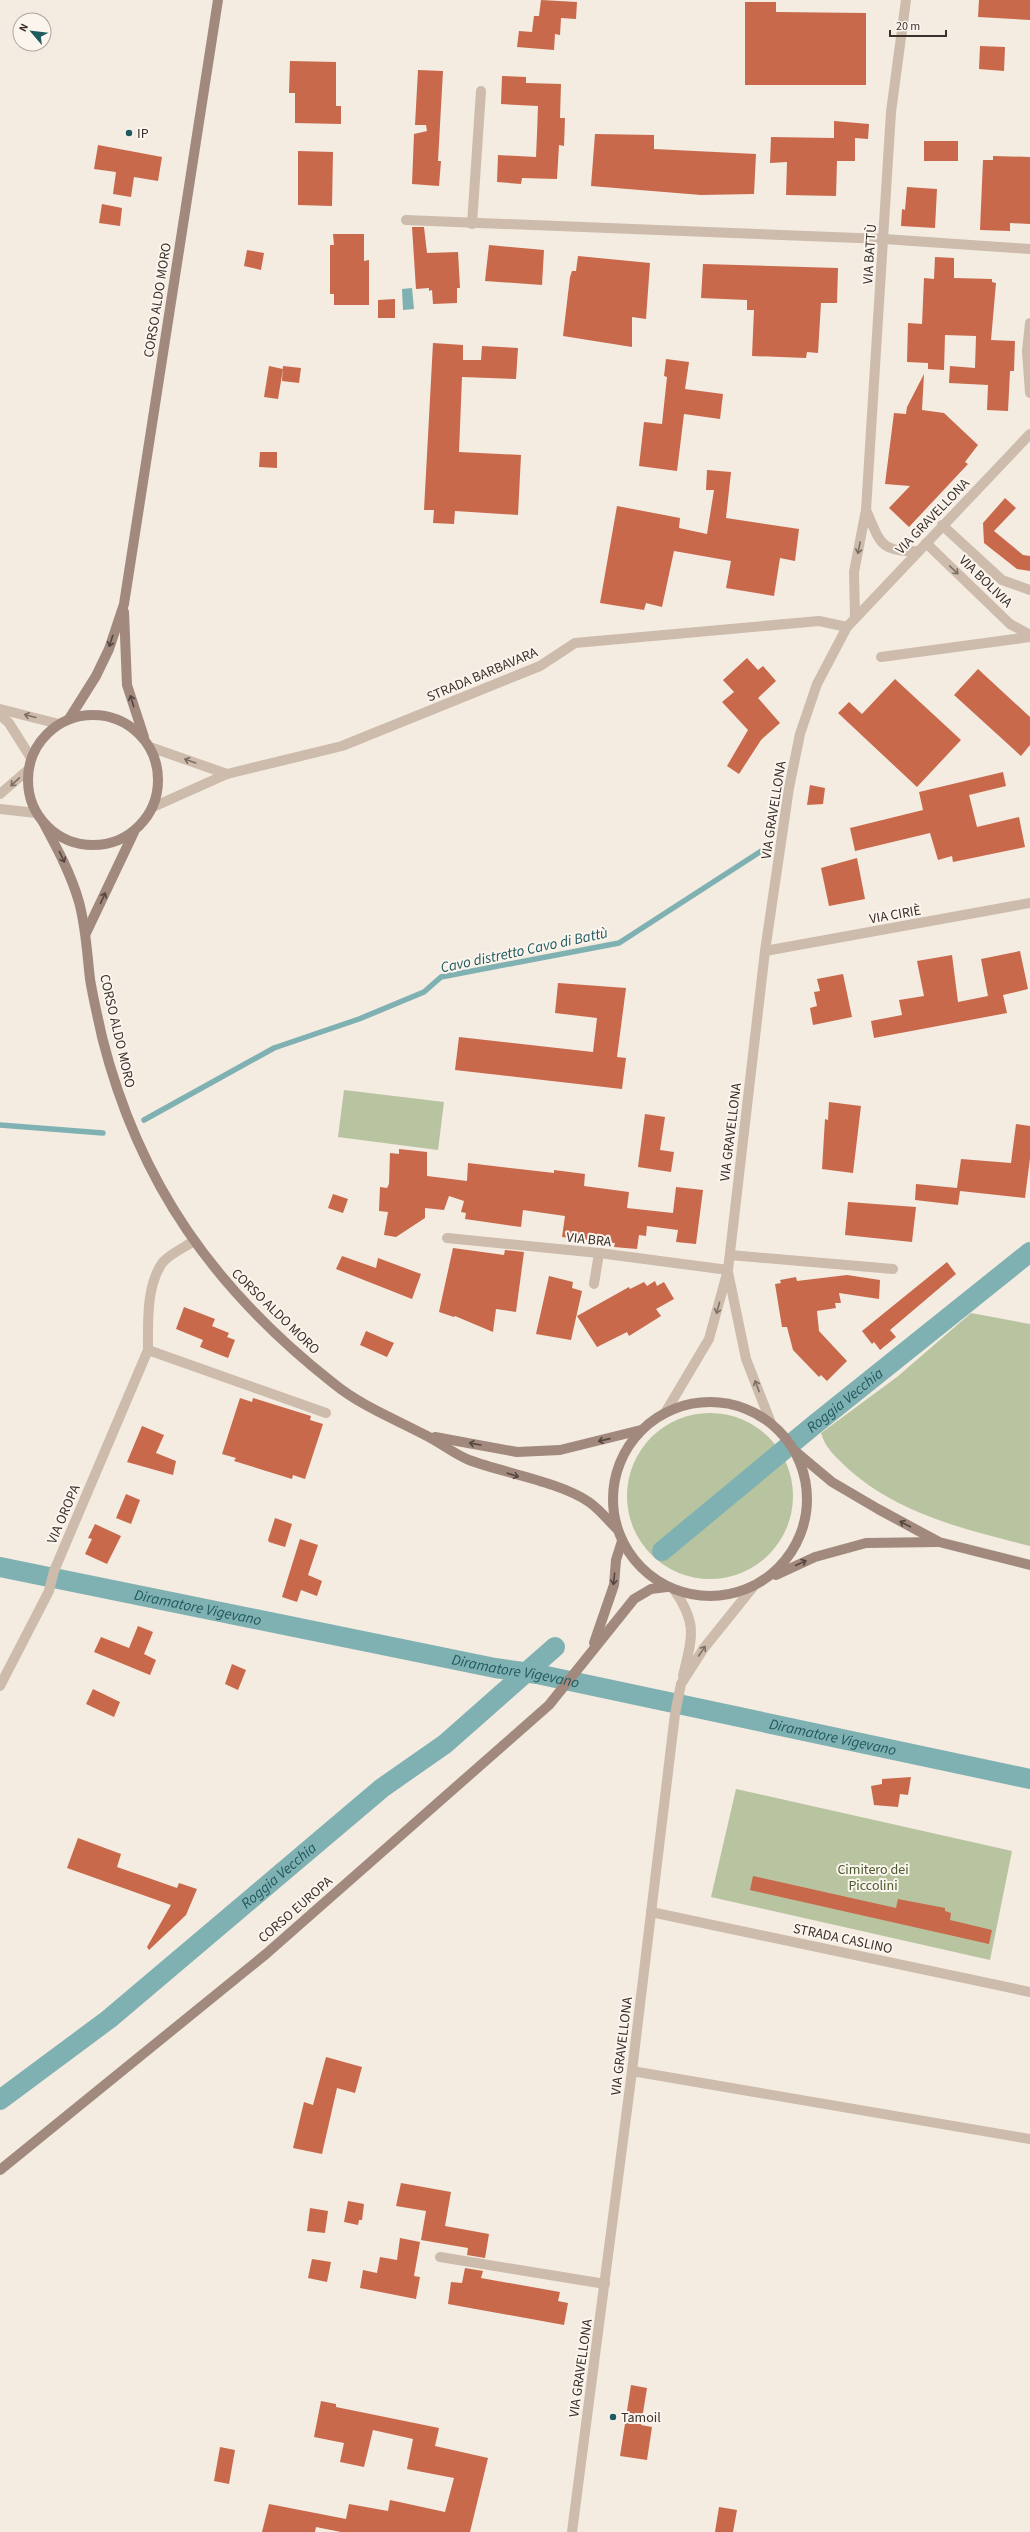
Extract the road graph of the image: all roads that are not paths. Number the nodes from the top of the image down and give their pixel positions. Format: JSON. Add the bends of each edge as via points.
{"nodes":[{"id":1,"x":218,"y":0,"type":"edge"},
{"id":2,"x":906,"y":0,"type":"edge"},
{"id":3,"x":481,"y":91,"type":"dead end"},
{"id":4,"x":406,"y":220,"type":"dead end"},
{"id":5,"x":472,"y":224,"type":"junction"},
{"id":6,"x":884,"y":239,"type":"junction"},
{"id":7,"x":1030,"y":249,"type":"edge"},
{"id":8,"x":1030,"y":323,"type":"edge"},
{"id":9,"x":1030,"y":393,"type":"edge"},
{"id":10,"x":1030,"y":434,"type":"edge"},
{"id":11,"x":866,"y":510,"type":"junction"},
{"id":12,"x":942,"y":525,"type":"junction"},
{"id":13,"x":926,"y":543,"type":"junction"},
{"id":14,"x":918,"y":551,"type":"junction"},
{"id":15,"x":1030,"y":590,"type":"edge"},
{"id":16,"x":124,"y":604,"type":"junction"},
{"id":17,"x":855,"y":618,"type":"junction"},
{"id":18,"x":847,"y":627,"type":"junction"},
{"id":19,"x":1030,"y":636,"type":"edge"},
{"id":20,"x":881,"y":657,"type":"dead end"},
{"id":21,"x":0,"y":708,"type":"edge"},
{"id":22,"x":0,"y":715,"type":"edge"},
{"id":23,"x":69,"y":720,"type":"junction"},
{"id":24,"x":59,"y":724,"type":"junction"},
{"id":25,"x":147,"y":743,"type":"junction"},
{"id":26,"x":31,"y":758,"type":"junction"},
{"id":27,"x":29,"y":769,"type":"junction"},
{"id":28,"x":227,"y":774,"type":"junction"},
{"id":29,"x":0,"y":794,"type":"edge"},
{"id":30,"x":153,"y":807,"type":"junction"},
{"id":31,"x":0,"y":809,"type":"edge"},
{"id":32,"x":36,"y":813,"type":"junction"},
{"id":33,"x":43,"y":822,"type":"junction"},
{"id":34,"x":134,"y":832,"type":"junction"},
{"id":35,"x":1030,"y":903,"type":"edge"},
{"id":36,"x":86,"y":933,"type":"junction"},
{"id":37,"x":765,"y":952,"type":"junction"},
{"id":38,"x":447,"y":1238,"type":"dead end"},
{"id":39,"x":194,"y":1242,"type":"junction"},
{"id":40,"x":599,"y":1253,"type":"junction"},
{"id":41,"x":730,"y":1255,"type":"junction"},
{"id":42,"x":893,"y":1269,"type":"dead end"},
{"id":43,"x":728,"y":1270,"type":"junction"},
{"id":44,"x":594,"y":1284,"type":"dead end"},
{"id":45,"x":148,"y":1350,"type":"junction"},
{"id":46,"x":326,"y":1413,"type":"dead end"},
{"id":47,"x":665,"y":1413,"type":"junction"},
{"id":48,"x":771,"y":1423,"type":"junction"},
{"id":49,"x":641,"y":1430,"type":"junction"},
{"id":50,"x":427,"y":1436,"type":"junction"},
{"id":51,"x":795,"y":1450,"type":"junction"},
{"id":52,"x":617,"y":1528,"type":"junction"},
{"id":53,"x":622,"y":1541,"type":"junction"},
{"id":54,"x":939,"y":1542,"type":"junction"},
{"id":55,"x":1030,"y":1565,"type":"edge"},
{"id":56,"x":765,"y":1580,"type":"junction"},
{"id":57,"x":753,"y":1587,"type":"junction"},
{"id":58,"x":671,"y":1589,"type":"junction"},
{"id":59,"x":591,"y":1651,"type":"junction"},
{"id":60,"x":681,"y":1684,"type":"junction"},
{"id":61,"x":0,"y":1686,"type":"edge"},
{"id":62,"x":651,"y":1912,"type":"junction"},
{"id":63,"x":1030,"y":1992,"type":"edge"},
{"id":64,"x":632,"y":2072,"type":"junction"},
{"id":65,"x":1030,"y":2139,"type":"edge"},
{"id":66,"x":0,"y":2170,"type":"edge"},
{"id":67,"x":440,"y":2257,"type":"dead end"},
{"id":68,"x":605,"y":2284,"type":"junction"},
{"id":69,"x":572,"y":2532,"type":"edge"}],
"edges":[{"from":1,"to":16,"type":"main road","name":"CORSO ALDO MORO"},
{"from":2,"to":6,"type":"street","name":"VIA BATTÙ","via":[[891,112]]},
{"from":3,"to":5,"type":"street"},
{"from":4,"to":5,"type":"street"},
{"from":5,"to":6,"type":"street"},
{"from":6,"to":7,"type":"street"},
{"from":6,"to":11,"type":"street","name":"VIA BATTÙ"},
{"from":8,"to":9,"type":"street","via":[[1027,351]]},
{"from":10,"to":12,"type":"street","name":"VIA GRAVELLONA"},
{"from":11,"to":14,"type":"street","name":"VIA BATTÙ","via":[[882,545],[898,552]]},
{"from":11,"to":17,"type":"street","name":"VIA BATTÙ","one_way":true,"via":[[854,572]]},
{"from":12,"to":13,"type":"street","name":"VIA GRAVELLONA"},
{"from":12,"to":15,"type":"street","name":"VIA BOLIVIA","via":[[1002,580]]},
{"from":13,"to":14,"type":"street","name":"VIA GRAVELLONA"},
{"from":13,"to":19,"type":"street","name":"VIA BOLIVIA","one_way":true,"via":[[1010,624]]},
{"from":14,"to":17,"type":"street","name":"VIA GRAVELLONA"},
{"from":16,"to":23,"type":"main road","name":"CORSO ALDO MORO","one_way":true,"via":[[109,650]]},
{"from":25,"to":16,"type":"main road","name":"CORSO ALDO MORO","one_way":true,"via":[[127,685]]},
{"from":17,"to":18,"type":"street","name":"VIA GRAVELLONA"},
{"from":18,"to":28,"type":"street","name":"STRADA BARBAVARA","via":[[819,621],[575,643],[540,666],[342,746]]},
{"from":18,"to":37,"type":"street","name":"VIA GRAVELLONA","via":[[817,684],[800,734],[789,788]]},
{"from":19,"to":20,"type":"street"},
{"from":24,"to":21,"type":"street","one_way":true},
{"from":22,"to":26,"type":"street","via":[[9,723]]},
{"from":23,"to":24,"type":"main road"},
{"from":23,"to":25,"type":"main road","via":[[89,715],[109,716],[128,725]]},
{"from":24,"to":26,"type":"main road","via":[[43,739]]},
{"from":28,"to":25,"type":"street","one_way":true},
{"from":25,"to":30,"type":"main road","via":[[156,761],[159,776],[158,792]]},
{"from":26,"to":27,"type":"main road"},
{"from":27,"to":29,"type":"street","one_way":true},
{"from":27,"to":32,"type":"main road","via":[[29,792]]},
{"from":28,"to":30,"type":"street","name":"STRADA BARBAVARA"},
{"from":30,"to":34,"type":"main road"},
{"from":31,"to":32,"type":"street"},
{"from":32,"to":33,"type":"main road"},
{"from":33,"to":34,"type":"main road","via":[[58,836],[77,844],[97,846],[117,842]]},
{"from":33,"to":36,"type":"main road","name":"CORSO ALDO MORO","one_way":true,"via":[[72,880]]},
{"from":36,"to":34,"type":"main road","one_way":true},
{"from":35,"to":37,"type":"street","name":"VIA CIRIÈ"},
{"from":36,"to":39,"type":"main road","name":"CORSO ALDO MORO","via":[[91,982],[102,1035],[122,1104],[161,1192]]},
{"from":37,"to":41,"type":"street","name":"VIA GRAVELLONA"},
{"from":38,"to":40,"type":"street","name":"VIA BRA"},
{"from":39,"to":45,"type":"street","name":"VIA OROPA","via":[[164,1262],[154,1279]]},
{"from":39,"to":50,"type":"main road","name":"CORSO ALDO MORO","via":[[236,1295],[330,1381],[384,1415]]},
{"from":40,"to":43,"type":"street","name":"VIA BRA"},
{"from":40,"to":44,"type":"street"},
{"from":41,"to":42,"type":"street"},
{"from":41,"to":43,"type":"street","name":"VIA GRAVELLONA"},
{"from":43,"to":47,"type":"street","name":"VIA GRAVELLONA","one_way":true,"via":[[709,1339]]},
{"from":48,"to":43,"type":"street","name":"VIA GRAVELLONA","one_way":true,"via":[[746,1359]]},
{"from":45,"to":46,"type":"street"},
{"from":45,"to":61,"type":"street","name":"VIA OROPA","via":[[54,1571],[49,1591]]},
{"from":47,"to":48,"type":"main road","via":[[686,1405],[708,1402],[731,1404],[752,1411]]},
{"from":47,"to":49,"type":"main road"},
{"from":48,"to":51,"type":"main road"},
{"from":49,"to":50,"type":"main road","name":"CORSO ALDO MORO","one_way":true,"via":[[560,1450],[517,1452]]},
{"from":49,"to":52,"type":"main road","via":[[625,1451],[616,1476],[613,1502]]},
{"from":50,"to":52,"type":"main road","name":"CORSO ALDO MORO","one_way":true,"via":[[467,1459],[577,1496],[589,1502]]},
{"from":54,"to":51,"type":"main road","one_way":true,"via":[[832,1482]]},
{"from":51,"to":56,"type":"main road","via":[[808,1497],[805,1521],[797,1544],[783,1564]]},
{"from":52,"to":53,"type":"main road"},
{"from":53,"to":58,"type":"main road","via":[[634,1560],[649,1575]]},
{"from":53,"to":59,"type":"main road","one_way":true,"via":[[616,1560],[614,1585]]},
{"from":54,"to":55,"type":"main road"},
{"from":56,"to":54,"type":"main road","one_way":true,"via":[[815,1556],[866,1543]]},
{"from":56,"to":57,"type":"main road"},
{"from":57,"to":58,"type":"main road","via":[[734,1594],[714,1597],[695,1596]]},
{"from":60,"to":57,"type":"street","name":"VIA GRAVELLONA","one_way":true,"via":[[704,1648]]},
{"from":58,"to":59,"type":"main road","name":"CORSO EUROPA","via":[[651,1589],[634,1599]]},
{"from":58,"to":60,"type":"street","via":[[691,1620],[690,1644]]},
{"from":59,"to":66,"type":"main road","name":"CORSO EUROPA","via":[[549,1705],[266,1954]]},
{"from":60,"to":62,"type":"street","name":"VIA GRAVELLONA","via":[[675,1714]]},
{"from":62,"to":63,"type":"street","name":"STRADA CASLINO"},
{"from":62,"to":64,"type":"street","name":"VIA GRAVELLONA"},
{"from":64,"to":65,"type":"street"},
{"from":64,"to":68,"type":"street","name":"VIA GRAVELLONA"},
{"from":67,"to":68,"type":"street"},
{"from":68,"to":69,"type":"street","name":"VIA GRAVELLONA"}]}
